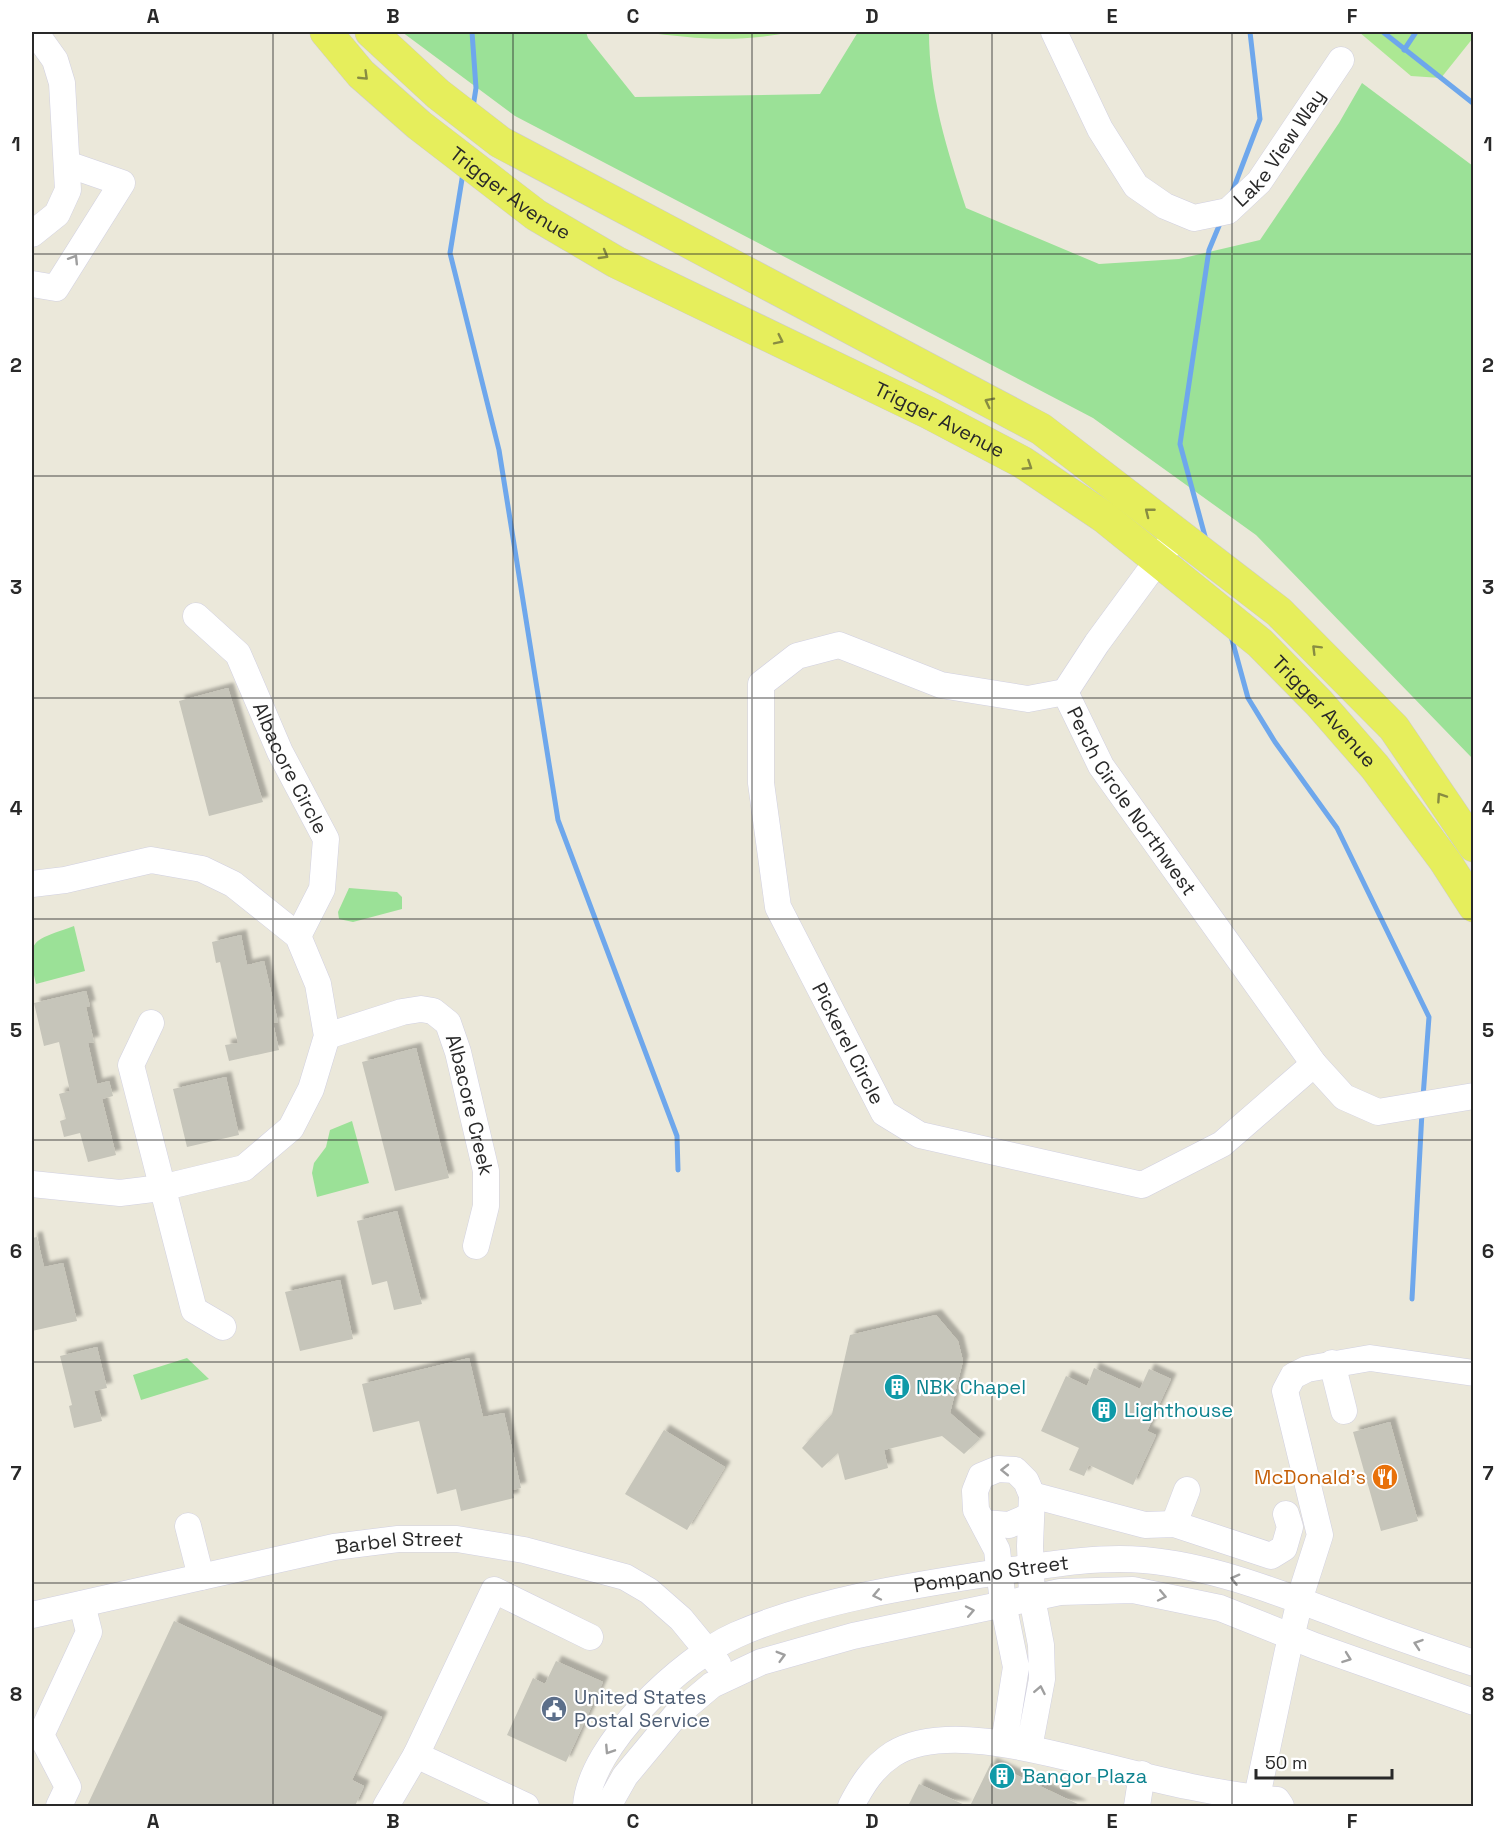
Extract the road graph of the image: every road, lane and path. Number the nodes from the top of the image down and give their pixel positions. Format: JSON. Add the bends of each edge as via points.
{"nodes":[{"id":1,"x":35,"y":32,"type":"edge"},
{"id":2,"x":326,"y":32,"type":"edge"},
{"id":3,"x":371,"y":32,"type":"edge"},
{"id":4,"x":1054,"y":32,"type":"edge"},
{"id":5,"x":1341,"y":60,"type":"dead end"},
{"id":6,"x":67,"y":164,"type":"junction"},
{"id":7,"x":32,"y":234,"type":"edge"},
{"id":8,"x":32,"y":284,"type":"edge"},
{"id":9,"x":1178,"y":534,"type":"junction"},
{"id":10,"x":1160,"y":560,"type":"junction"},
{"id":11,"x":196,"y":616,"type":"dead end"},
{"id":12,"x":1065,"y":692,"type":"junction"},
{"id":13,"x":1473,"y":846,"type":"edge"},
{"id":14,"x":32,"y":884,"type":"edge"},
{"id":15,"x":1473,"y":906,"type":"edge"},
{"id":16,"x":298,"y":936,"type":"junction"},
{"id":17,"x":152,"y":1023,"type":"dead end"},
{"id":18,"x":327,"y":1035,"type":"junction"},
{"id":19,"x":1314,"y":1064,"type":"junction"},
{"id":20,"x":1473,"y":1096,"type":"edge"},
{"id":21,"x":32,"y":1184,"type":"edge"},
{"id":22,"x":161,"y":1188,"type":"junction"},
{"id":23,"x":476,"y":1246,"type":"dead end"},
{"id":24,"x":223,"y":1328,"type":"dead end"},
{"id":25,"x":1332,"y":1363,"type":"junction"},
{"id":26,"x":1473,"y":1373,"type":"edge"},
{"id":27,"x":1344,"y":1411,"type":"dead end"},
{"id":28,"x":1186,"y":1490,"type":"dead end"},
{"id":29,"x":1031,"y":1505,"type":"junction"},
{"id":30,"x":1286,"y":1514,"type":"dead end"},
{"id":31,"x":984,"y":1523,"type":"junction"},
{"id":32,"x":1174,"y":1524,"type":"junction"},
{"id":33,"x":188,"y":1526,"type":"dead end"},
{"id":34,"x":1032,"y":1566,"type":"junction"},
{"id":35,"x":1000,"y":1572,"type":"junction"},
{"id":36,"x":201,"y":1577,"type":"junction"},
{"id":37,"x":1032,"y":1598,"type":"junction"},
{"id":38,"x":1300,"y":1601,"type":"junction"},
{"id":39,"x":1003,"y":1603,"type":"junction"},
{"id":40,"x":82,"y":1604,"type":"junction"},
{"id":41,"x":32,"y":1615,"type":"edge"},
{"id":42,"x":590,"y":1637,"type":"dead end"},
{"id":43,"x":1292,"y":1637,"type":"junction"},
{"id":44,"x":709,"y":1651,"type":"junction"},
{"id":45,"x":1473,"y":1663,"type":"edge"},
{"id":46,"x":727,"y":1678,"type":"junction"},
{"id":47,"x":1473,"y":1702,"type":"edge"},
{"id":48,"x":1004,"y":1743,"type":"junction"},
{"id":49,"x":1029,"y":1748,"type":"junction"},
{"id":50,"x":416,"y":1755,"type":"junction"},
{"id":51,"x":1142,"y":1774,"type":"junction"},
{"id":52,"x":1256,"y":1802,"type":"edge"},
{"id":53,"x":59,"y":1806,"type":"edge"},
{"id":54,"x":386,"y":1806,"type":"edge"},
{"id":55,"x":526,"y":1806,"type":"edge"},
{"id":56,"x":586,"y":1806,"type":"edge"},
{"id":57,"x":608,"y":1806,"type":"edge"},
{"id":58,"x":851,"y":1806,"type":"edge"},
{"id":59,"x":1137,"y":1806,"type":"edge"},
{"id":60,"x":1281,"y":1806,"type":"edge"}],
"edges":[{"from":1,"to":6,"type":"street","via":[[55,60],[62,83]]},
{"from":2,"to":10,"type":"main road","name":"Trigger Avenue","one_way":true,"via":[[361,74],[410,118],[536,215],[615,262],[1022,462]]},
{"from":9,"to":3,"type":"main road","name":"Trigger Avenue","one_way":true,"via":[[1041,429],[500,142],[438,94]]},
{"from":4,"to":5,"type":"street","name":"Lake View Way","via":[[1100,129],[1136,186],[1165,206],[1194,218],[1228,212],[1259,182]]},
{"from":6,"to":7,"type":"street","via":[[68,190],[57,214]]},
{"from":8,"to":6,"type":"street","one_way":true,"via":[[56,288],[122,183]]},
{"from":9,"to":10,"type":"street","name":"Perch Circle Northwest"},
{"from":13,"to":9,"type":"main road","name":"Trigger Avenue","one_way":true,"via":[[1394,728],[1279,612]]},
{"from":10,"to":12,"type":"street","name":"Perch Circle Northwest"},
{"from":10,"to":15,"type":"main road","name":"Trigger Avenue","via":[[1260,643],[1318,703],[1375,767],[1445,861]]},
{"from":11,"to":16,"type":"street","name":"Albacore Circle","via":[[238,654],[280,752],[326,839],[322,889]]},
{"from":12,"to":19,"type":"street","name":"Perch Circle Northwest","via":[[1101,766]]},
{"from":12,"to":19,"type":"street","name":"Pickerel Circle","via":[[1028,699],[941,685],[839,645],[797,656],[761,684],[761,783],[778,907],[884,1113],[920,1135],[1142,1185],[1222,1144]]},
{"from":14,"to":16,"type":"street","via":[[151,860],[202,869],[233,884]]},
{"from":16,"to":18,"type":"street","via":[[318,984]]},
{"from":17,"to":22,"type":"street","via":[[130,1065]]},
{"from":18,"to":22,"type":"street","via":[[311,1089],[291,1128],[244,1168]]},
{"from":18,"to":23,"type":"street","name":"Albacore Creek","via":[[421,1009],[433,1011],[448,1023],[486,1171],[486,1206]]},
{"from":19,"to":20,"type":"street","via":[[1344,1097],[1378,1112]]},
{"from":21,"to":22,"type":"street","via":[[120,1193]]},
{"from":22,"to":24,"type":"street","via":[[194,1310]]},
{"from":25,"to":26,"type":"street","via":[[1370,1358]]},
{"from":25,"to":27,"type":"street"},
{"from":25,"to":38,"type":"street","via":[[1293,1376],[1285,1390],[1320,1535]]},
{"from":28,"to":32,"type":"street"},
{"from":29,"to":31,"type":"street","via":[[1009,1525]]},
{"from":29,"to":31,"type":"street","one_way":true,"via":[[1026,1481],[1015,1470],[998,1469],[981,1476],[975,1491],[976,1510]]},
{"from":29,"to":32,"type":"street","via":[[1145,1525]]},
{"from":29,"to":34,"type":"street"},
{"from":30,"to":32,"type":"street","via":[[1290,1527],[1284,1548],[1270,1556]]},
{"from":31,"to":35,"type":"street","via":[[997,1550]]},
{"from":33,"to":36,"type":"street"},
{"from":34,"to":35,"type":"street","name":"Pompano Street"},
{"from":34,"to":37,"type":"street"},
{"from":38,"to":34,"type":"street","name":"Pompano Street","one_way":true,"via":[[1216,1574],[1143,1560]]},
{"from":35,"to":39,"type":"street"},
{"from":35,"to":44,"type":"street","name":"Pompano Street","one_way":true,"via":[[793,1613],[734,1636]]},
{"from":36,"to":40,"type":"street","name":"Barbel Street"},
{"from":36,"to":44,"type":"street","name":"Barbel Street","via":[[334,1547],[398,1539],[457,1539],[524,1550],[625,1577],[649,1591],[681,1619]]},
{"from":37,"to":39,"type":"street","name":"Pompano Street"},
{"from":37,"to":43,"type":"street","name":"Pompano Street","one_way":true,"via":[[1060,1592],[1133,1590],[1220,1608]]},
{"from":49,"to":37,"type":"street","one_way":true,"via":[[1042,1679],[1041,1645]]},
{"from":38,"to":43,"type":"street"},
{"from":45,"to":38,"type":"street","name":"Pompano Street","one_way":true},
{"from":46,"to":39,"type":"street","name":"Pompano Street","one_way":true,"via":[[760,1662],[853,1636]]},
{"from":39,"to":48,"type":"street","via":[[1016,1667]]},
{"from":40,"to":41,"type":"street","name":"Barbel Street"},
{"from":40,"to":53,"type":"street","via":[[89,1632],[41,1735],[68,1787]]},
{"from":42,"to":50,"type":"street","via":[[494,1590]]},
{"from":43,"to":47,"type":"street","name":"Pompano Street","one_way":true},
{"from":43,"to":52,"type":"street"},
{"from":44,"to":46,"type":"street","name":"Barbel Street"},
{"from":44,"to":56,"type":"street","name":"Pompano Street","one_way":true,"via":[[685,1666],[638,1709],[606,1753],[586,1795]]},
{"from":46,"to":57,"type":"street","name":"Pompano Street","via":[[675,1716],[625,1776]]},
{"from":48,"to":49,"type":"street"},
{"from":48,"to":58,"type":"street","via":[[925,1743],[895,1753],[869,1774]]},
{"from":49,"to":51,"type":"street"},
{"from":50,"to":54,"type":"street"},
{"from":50,"to":55,"type":"street"},
{"from":51,"to":52,"type":"street"},
{"from":51,"to":59,"type":"street"},
{"from":52,"to":60,"type":"street","via":[[1277,1800]]}]}
